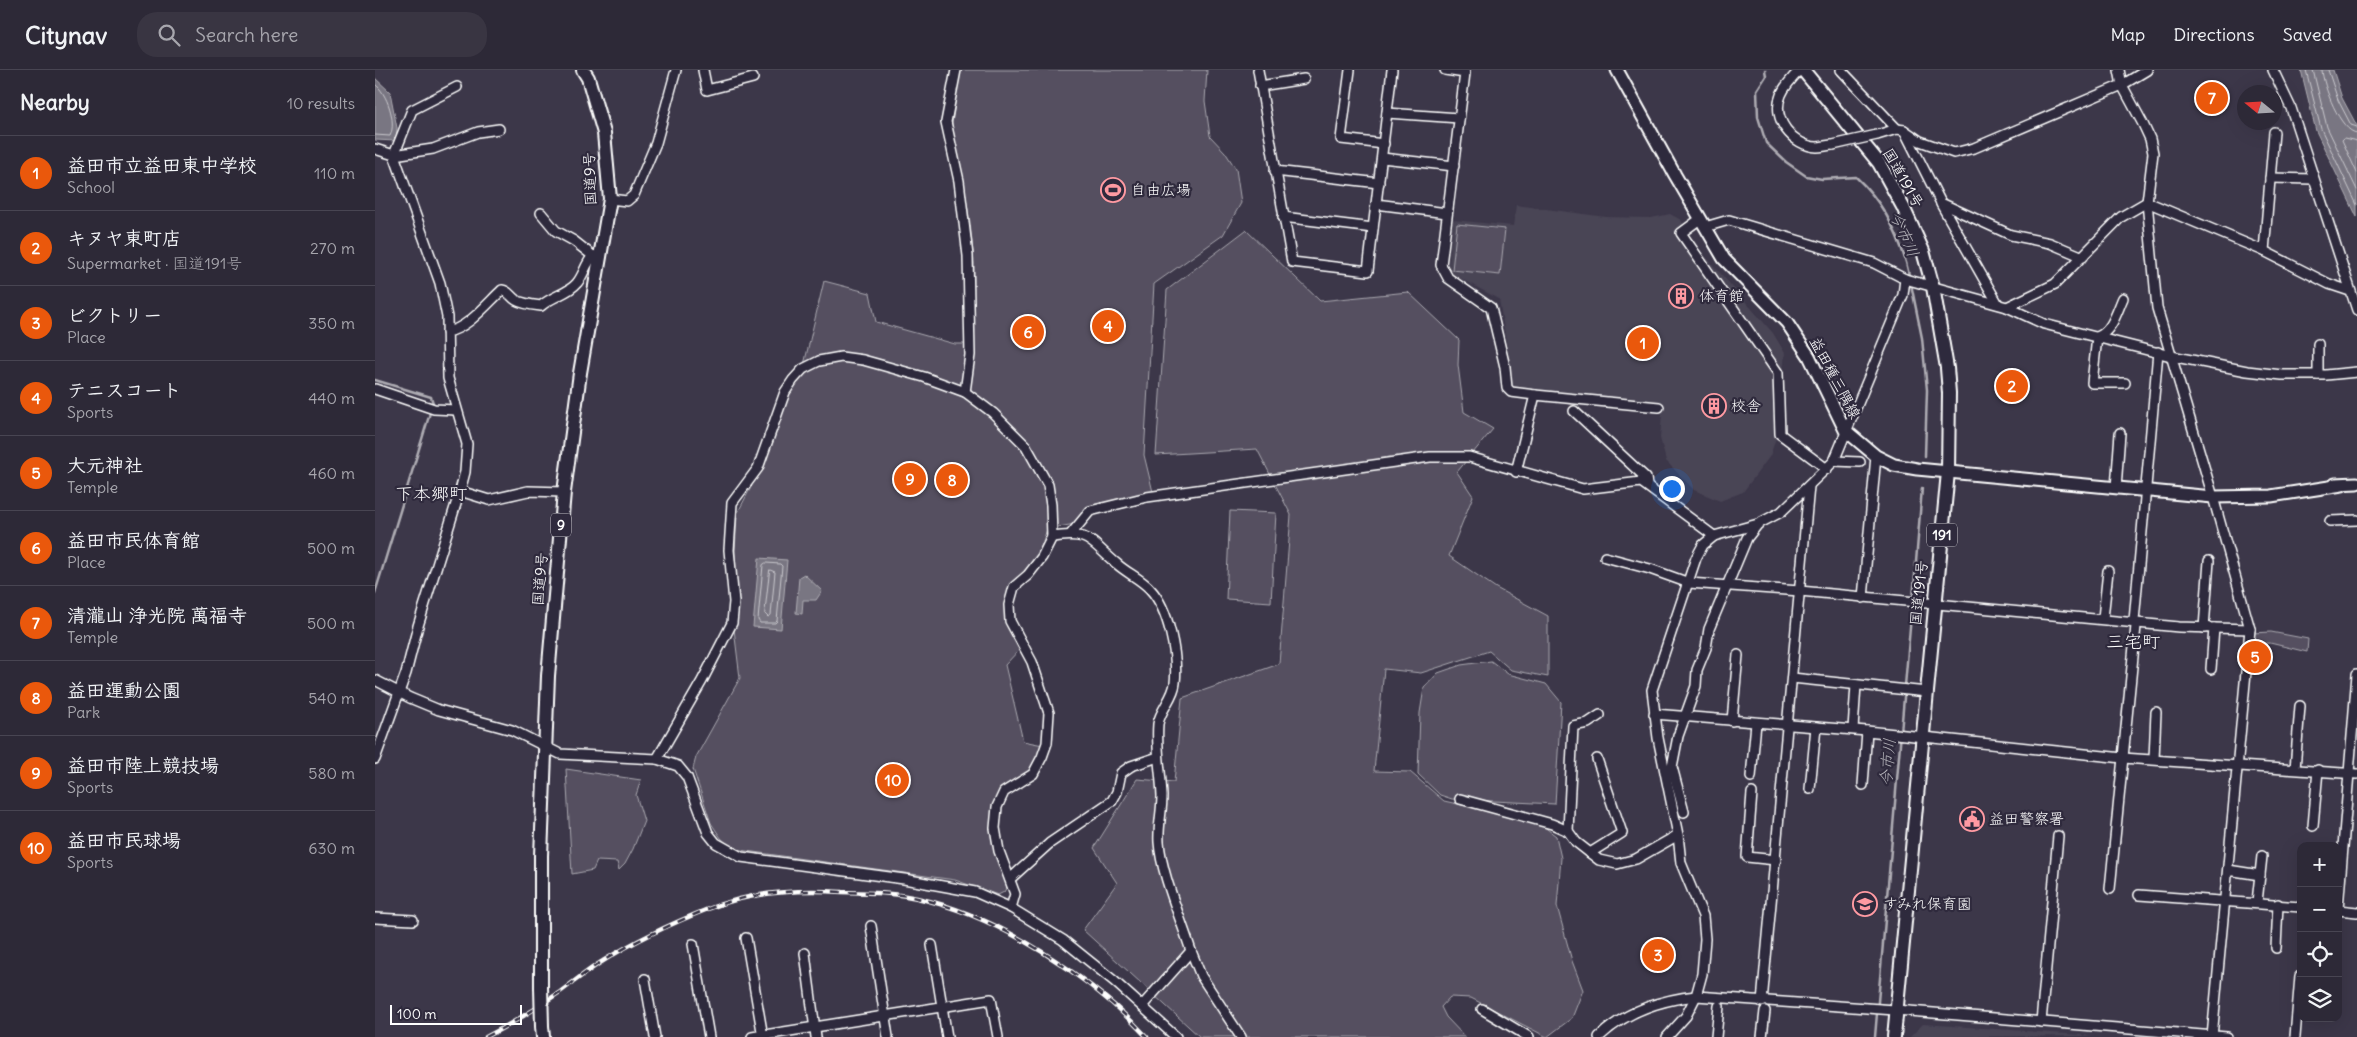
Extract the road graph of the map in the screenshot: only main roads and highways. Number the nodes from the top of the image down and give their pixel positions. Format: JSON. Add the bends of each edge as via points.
{"nodes":[{"id":1,"x":583,"y":70,"type":"edge"},
{"id":2,"x":1617,"y":70,"type":"edge"},
{"id":3,"x":1802,"y":70,"type":"edge"},
{"id":4,"x":1948,"y":472,"type":"junction"},
{"id":5,"x":2357,"y":483,"type":"edge"},
{"id":6,"x":543,"y":1032,"type":"edge"},
{"id":7,"x":1894,"y":1037,"type":"edge"}],
"edges":[{"from":1,"to":6,"type":"highway","name":"国道9号","number":"9","bridge":true,"via":[[604,133],[609,199],[596,256],[564,492],[549,676],[541,856]]},
{"from":2,"to":4,"type":"main road","name":"益田種三隅線","via":[[1724,259],[1787,323],[1809,356],[1845,430],[1876,456],[1894,465]]},
{"from":3,"to":4,"type":"highway","name":"国道191号","number":"191","via":[[1879,163],[1919,242],[1933,287],[1949,393]]},
{"from":4,"to":5,"type":"main road","name":"益田種三隅線","via":[[2213,497],[2271,496]]},
{"from":4,"to":7,"type":"highway","name":"国道191号","number":"191"}]}
